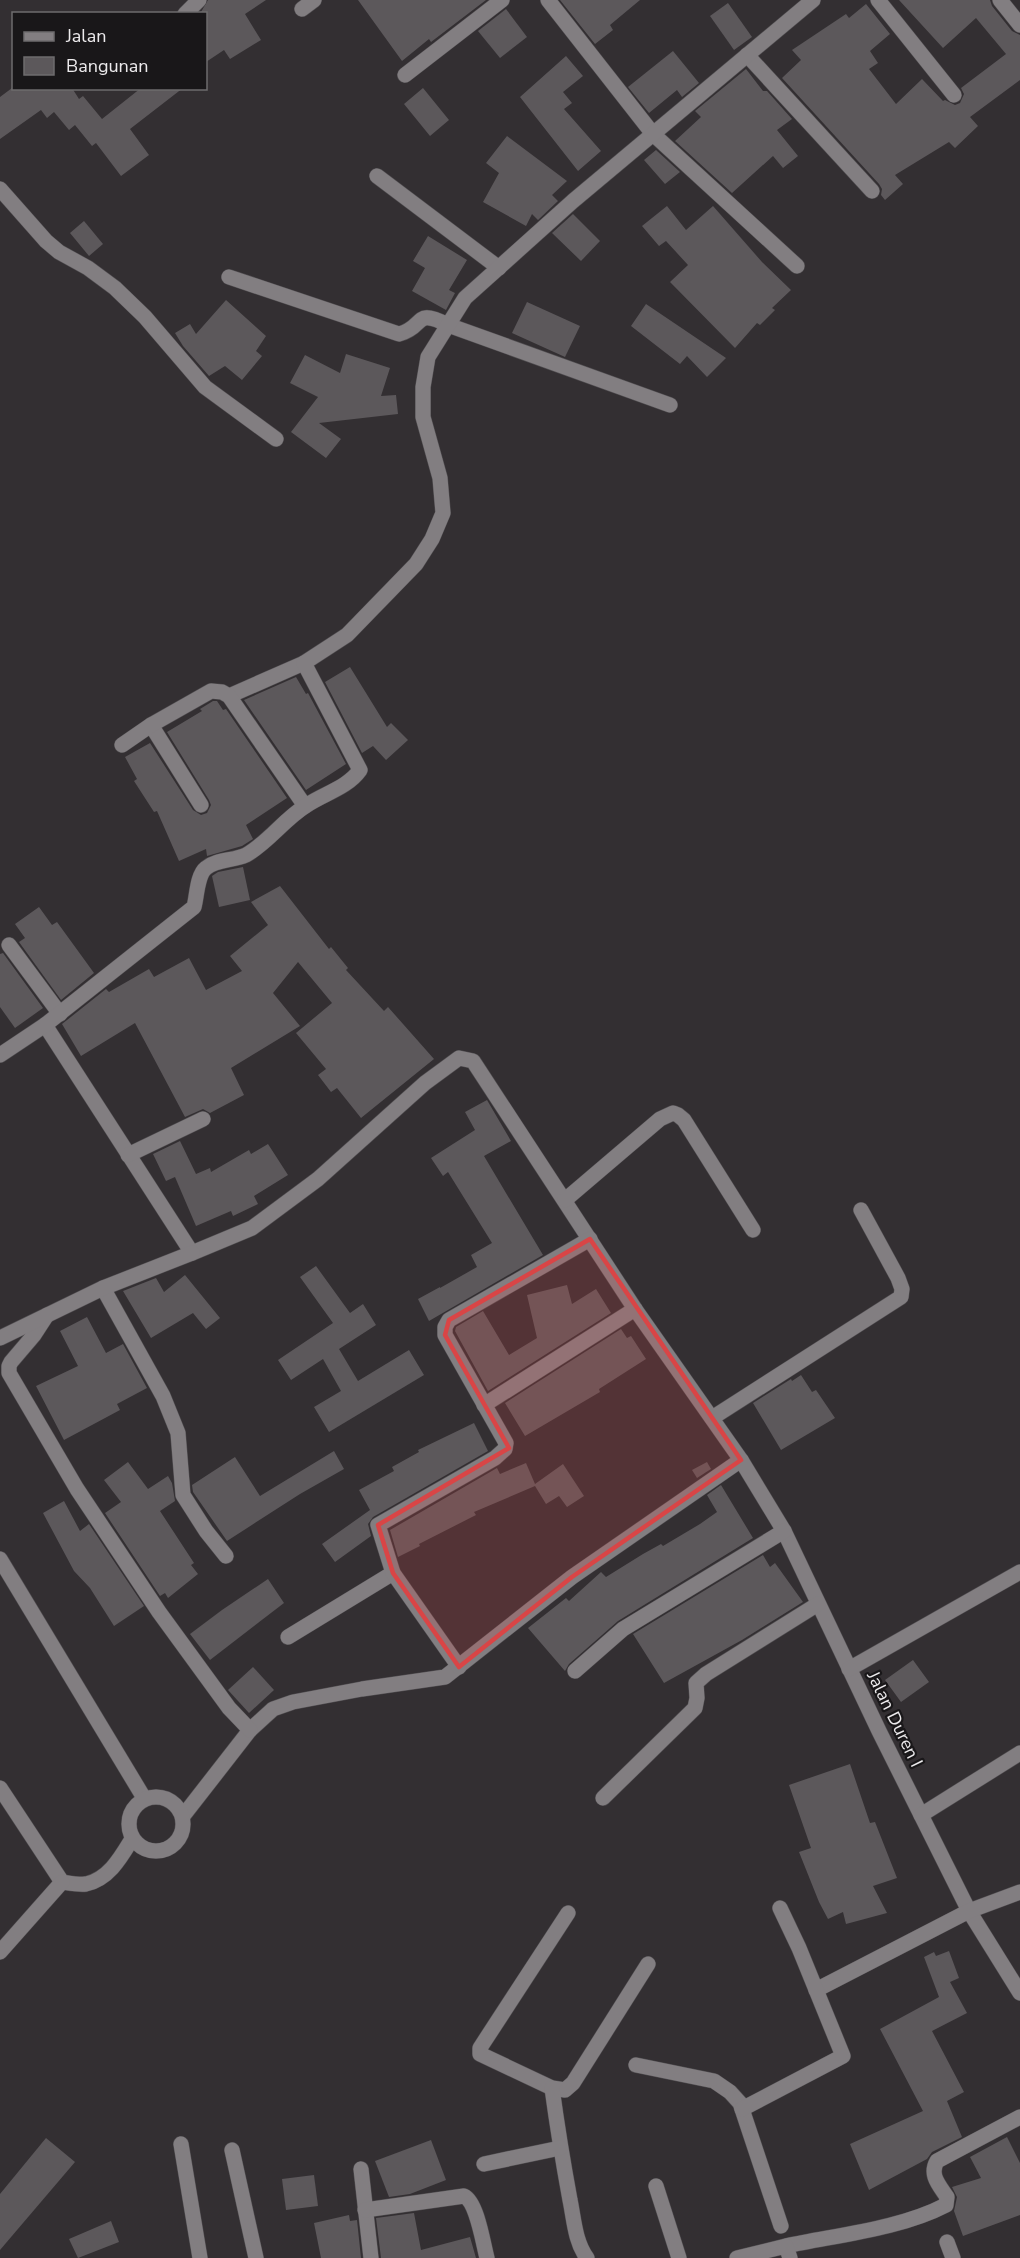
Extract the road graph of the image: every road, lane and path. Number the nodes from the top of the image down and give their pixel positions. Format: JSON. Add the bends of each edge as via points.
{"nodes":[{"id":1,"x":199,"y":0,"type":"edge"},
{"id":2,"x":502,"y":0,"type":"edge"},
{"id":3,"x":548,"y":0,"type":"edge"},
{"id":4,"x":813,"y":0,"type":"edge"},
{"id":5,"x":878,"y":0,"type":"edge"},
{"id":6,"x":1000,"y":0,"type":"edge"},
{"id":7,"x":187,"y":12,"type":"edge"},
{"id":8,"x":1020,"y":26,"type":"edge"},
{"id":9,"x":747,"y":55,"type":"junction"},
{"id":10,"x":405,"y":75,"type":"dead end"},
{"id":11,"x":954,"y":95,"type":"dead end"},
{"id":12,"x":653,"y":134,"type":"junction"},
{"id":13,"x":377,"y":176,"type":"dead end"},
{"id":14,"x":0,"y":189,"type":"edge"},
{"id":15,"x":872,"y":191,"type":"dead end"},
{"id":16,"x":796,"y":266,"type":"dead end"},
{"id":17,"x":498,"y":268,"type":"junction"},
{"id":18,"x":229,"y":277,"type":"dead end"},
{"id":19,"x":448,"y":325,"type":"junction"},
{"id":20,"x":670,"y":405,"type":"dead end"},
{"id":21,"x":276,"y":439,"type":"dead end"},
{"id":22,"x":304,"y":663,"type":"junction"},
{"id":23,"x":229,"y":696,"type":"junction"},
{"id":24,"x":151,"y":725,"type":"junction"},
{"id":25,"x":123,"y":745,"type":"dead end"},
{"id":26,"x":201,"y":805,"type":"dead end"},
{"id":27,"x":305,"y":806,"type":"junction"},
{"id":28,"x":9,"y":945,"type":"dead end"},
{"id":29,"x":60,"y":1014,"type":"junction"},
{"id":30,"x":45,"y":1025,"type":"junction"},
{"id":31,"x":0,"y":1056,"type":"edge"},
{"id":32,"x":203,"y":1119,"type":"dead end"},
{"id":33,"x":128,"y":1155,"type":"junction"},
{"id":34,"x":565,"y":1200,"type":"junction"},
{"id":35,"x":861,"y":1210,"type":"dead end"},
{"id":36,"x":753,"y":1230,"type":"dead end"},
{"id":37,"x":590,"y":1239,"type":"junction"},
{"id":38,"x":192,"y":1253,"type":"junction"},
{"id":39,"x":103,"y":1288,"type":"junction"},
{"id":40,"x":635,"y":1310,"type":"junction"},
{"id":41,"x":47,"y":1315,"type":"junction"},
{"id":42,"x":0,"y":1338,"type":"edge"},
{"id":43,"x":484,"y":1406,"type":"junction"},
{"id":44,"x":712,"y":1418,"type":"junction"},
{"id":45,"x":741,"y":1460,"type":"junction"},
{"id":46,"x":784,"y":1531,"type":"junction"},
{"id":47,"x":226,"y":1556,"type":"dead end"},
{"id":48,"x":0,"y":1559,"type":"edge"},
{"id":49,"x":1020,"y":1572,"type":"edge"},
{"id":50,"x":393,"y":1573,"type":"junction"},
{"id":51,"x":818,"y":1604,"type":"junction"},
{"id":52,"x":288,"y":1637,"type":"dead end"},
{"id":53,"x":459,"y":1667,"type":"junction"},
{"id":54,"x":849,"y":1669,"type":"junction"},
{"id":55,"x":576,"y":1671,"type":"dead end"},
{"id":56,"x":250,"y":1730,"type":"junction"},
{"id":57,"x":1020,"y":1753,"type":"edge"},
{"id":58,"x":0,"y":1788,"type":"edge"},
{"id":59,"x":144,"y":1798,"type":"junction"},
{"id":60,"x":603,"y":1798,"type":"dead end"},
{"id":61,"x":921,"y":1815,"type":"junction"},
{"id":62,"x":183,"y":1816,"type":"junction"},
{"id":63,"x":132,"y":1839,"type":"junction"},
{"id":64,"x":62,"y":1882,"type":"junction"},
{"id":65,"x":1020,"y":1892,"type":"edge"},
{"id":66,"x":780,"y":1908,"type":"dead end"},
{"id":67,"x":969,"y":1911,"type":"junction"},
{"id":68,"x":568,"y":1913,"type":"dead end"},
{"id":69,"x":0,"y":1952,"type":"edge"},
{"id":70,"x":648,"y":1964,"type":"dead end"},
{"id":71,"x":816,"y":1990,"type":"junction"},
{"id":72,"x":1020,"y":1993,"type":"edge"},
{"id":73,"x":636,"y":2065,"type":"dead end"},
{"id":74,"x":552,"y":2088,"type":"junction"},
{"id":75,"x":742,"y":2109,"type":"junction"},
{"id":76,"x":1020,"y":2117,"type":"edge"},
{"id":77,"x":181,"y":2144,"type":"dead end"},
{"id":78,"x":560,"y":2148,"type":"junction"},
{"id":79,"x":232,"y":2150,"type":"dead end"},
{"id":80,"x":484,"y":2164,"type":"dead end"},
{"id":81,"x":361,"y":2169,"type":"dead end"},
{"id":82,"x":656,"y":2186,"type":"dead end"},
{"id":83,"x":365,"y":2210,"type":"junction"},
{"id":84,"x":781,"y":2226,"type":"dead end"},
{"id":85,"x":947,"y":2242,"type":"dead end"},
{"id":86,"x":788,"y":2252,"type":"edge"},
{"id":87,"x":200,"y":2258,"type":"edge"},
{"id":88,"x":256,"y":2258,"type":"edge"},
{"id":89,"x":371,"y":2258,"type":"edge"},
{"id":90,"x":487,"y":2258,"type":"edge"},
{"id":91,"x":587,"y":2258,"type":"edge"},
{"id":92,"x":679,"y":2258,"type":"edge"},
{"id":93,"x":737,"y":2258,"type":"edge"},
{"id":94,"x":953,"y":2258,"type":"edge"}],
"edges":[{"from":1,"to":7,"type":"street"},
{"from":2,"to":10,"type":"street"},
{"from":3,"to":12,"type":"street"},
{"from":4,"to":9,"type":"street"},
{"from":5,"to":11,"type":"street"},
{"from":6,"to":8,"type":"street"},
{"from":9,"to":12,"type":"street"},
{"from":9,"to":15,"type":"street"},
{"from":12,"to":16,"type":"street"},
{"from":12,"to":17,"type":"street"},
{"from":13,"to":17,"type":"street"},
{"from":14,"to":21,"type":"street","via":[[46,241],[115,288],[145,316],[205,387]]},
{"from":17,"to":19,"type":"street","via":[[465,298]]},
{"from":18,"to":19,"type":"street","via":[[399,334],[409,331],[422,317],[432,316]]},
{"from":19,"to":20,"type":"street"},
{"from":19,"to":22,"type":"street","via":[[428,357],[423,387],[423,417],[440,478],[442,513],[432,539],[416,564],[347,636]]},
{"from":22,"to":23,"type":"street"},
{"from":22,"to":27,"type":"street","via":[[360,770],[348,783]]},
{"from":23,"to":24,"type":"street","via":[[211,691]]},
{"from":23,"to":27,"type":"street"},
{"from":24,"to":25,"type":"street"},
{"from":24,"to":26,"type":"street"},
{"from":27,"to":29,"type":"street","via":[[248,854],[204,868],[194,907]]},
{"from":28,"to":29,"type":"street"},
{"from":29,"to":30,"type":"street"},
{"from":30,"to":31,"type":"street"},
{"from":30,"to":33,"type":"street"},
{"from":32,"to":33,"type":"street"},
{"from":33,"to":38,"type":"street"},
{"from":34,"to":36,"type":"street","via":[[660,1119],[673,1113],[684,1120]]},
{"from":34,"to":37,"type":"street","name":"Jalan Duren I"},
{"from":34,"to":38,"type":"street","name":"Jalan Duren I","via":[[473,1061],[459,1058],[425,1083],[318,1179],[252,1228]]},
{"from":35,"to":44,"type":"street","via":[[897,1278],[901,1297]]},
{"from":37,"to":40,"type":"street","name":"Jalan Duren I"},
{"from":37,"to":43,"type":"street","via":[[448,1320],[446,1335]]},
{"from":38,"to":39,"type":"street"},
{"from":39,"to":41,"type":"street"},
{"from":39,"to":47,"type":"street","via":[[163,1396],[178,1433],[183,1495]]},
{"from":40,"to":43,"type":"street"},
{"from":40,"to":44,"type":"street","name":"Jalan Duren I"},
{"from":41,"to":42,"type":"street"},
{"from":41,"to":56,"type":"street","via":[[11,1362],[9,1373],[77,1489],[159,1612],[229,1708]]},
{"from":43,"to":50,"type":"street","via":[[506,1443],[505,1449],[378,1525]]},
{"from":44,"to":45,"type":"street","name":"Jalan Duren I"},
{"from":45,"to":46,"type":"street","name":"Jalan Duren I"},
{"from":45,"to":53,"type":"street","via":[[572,1577]]},
{"from":46,"to":51,"type":"street","name":"Jalan Duren I"},
{"from":46,"to":55,"type":"street","via":[[622,1629]]},
{"from":48,"to":59,"type":"street"},
{"from":49,"to":54,"type":"street"},
{"from":50,"to":52,"type":"street"},
{"from":50,"to":53,"type":"street"},
{"from":51,"to":54,"type":"street","name":"Jalan Duren I"},
{"from":51,"to":60,"type":"street","via":[[696,1683],[695,1708]]},
{"from":53,"to":56,"type":"street","via":[[445,1677],[293,1702],[273,1709]]},
{"from":54,"to":61,"type":"street","name":"Jalan Duren I"},
{"from":56,"to":62,"type":"street"},
{"from":57,"to":61,"type":"street"},
{"from":58,"to":64,"type":"street"},
{"from":59,"to":62,"type":"street","via":[[160,1796],[174,1803]]},
{"from":59,"to":63,"type":"street","via":[[132,1809],[128,1824]]},
{"from":61,"to":67,"type":"street","name":"Jalan Duren I"},
{"from":62,"to":63,"type":"street","via":[[179,1838],[172,1846],[150,1851]]},
{"from":63,"to":64,"type":"street","via":[[112,1869],[100,1878],[85,1884]]},
{"from":64,"to":69,"type":"street"},
{"from":65,"to":67,"type":"street"},
{"from":66,"to":71,"type":"street"},
{"from":67,"to":71,"type":"street"},
{"from":67,"to":72,"type":"street","name":"Jalan Duren I"},
{"from":68,"to":74,"type":"street","via":[[479,2051]]},
{"from":70,"to":74,"type":"street","via":[[573,2083],[565,2090]]},
{"from":71,"to":75,"type":"street","via":[[843,2056]]},
{"from":73,"to":75,"type":"street","via":[[714,2081],[730,2092]]},
{"from":74,"to":78,"type":"street"},
{"from":75,"to":84,"type":"street"},
{"from":76,"to":86,"type":"street","via":[[937,2161],[934,2176],[947,2197],[946,2205]]},
{"from":77,"to":87,"type":"street"},
{"from":78,"to":80,"type":"street"},
{"from":78,"to":91,"type":"street","via":[[576,2235]]},
{"from":79,"to":88,"type":"street"},
{"from":81,"to":83,"type":"street"},
{"from":82,"to":92,"type":"street"},
{"from":83,"to":89,"type":"street"},
{"from":83,"to":90,"type":"street","via":[[464,2196],[473,2206]]},
{"from":85,"to":94,"type":"street"},
{"from":86,"to":93,"type":"street"}]}
